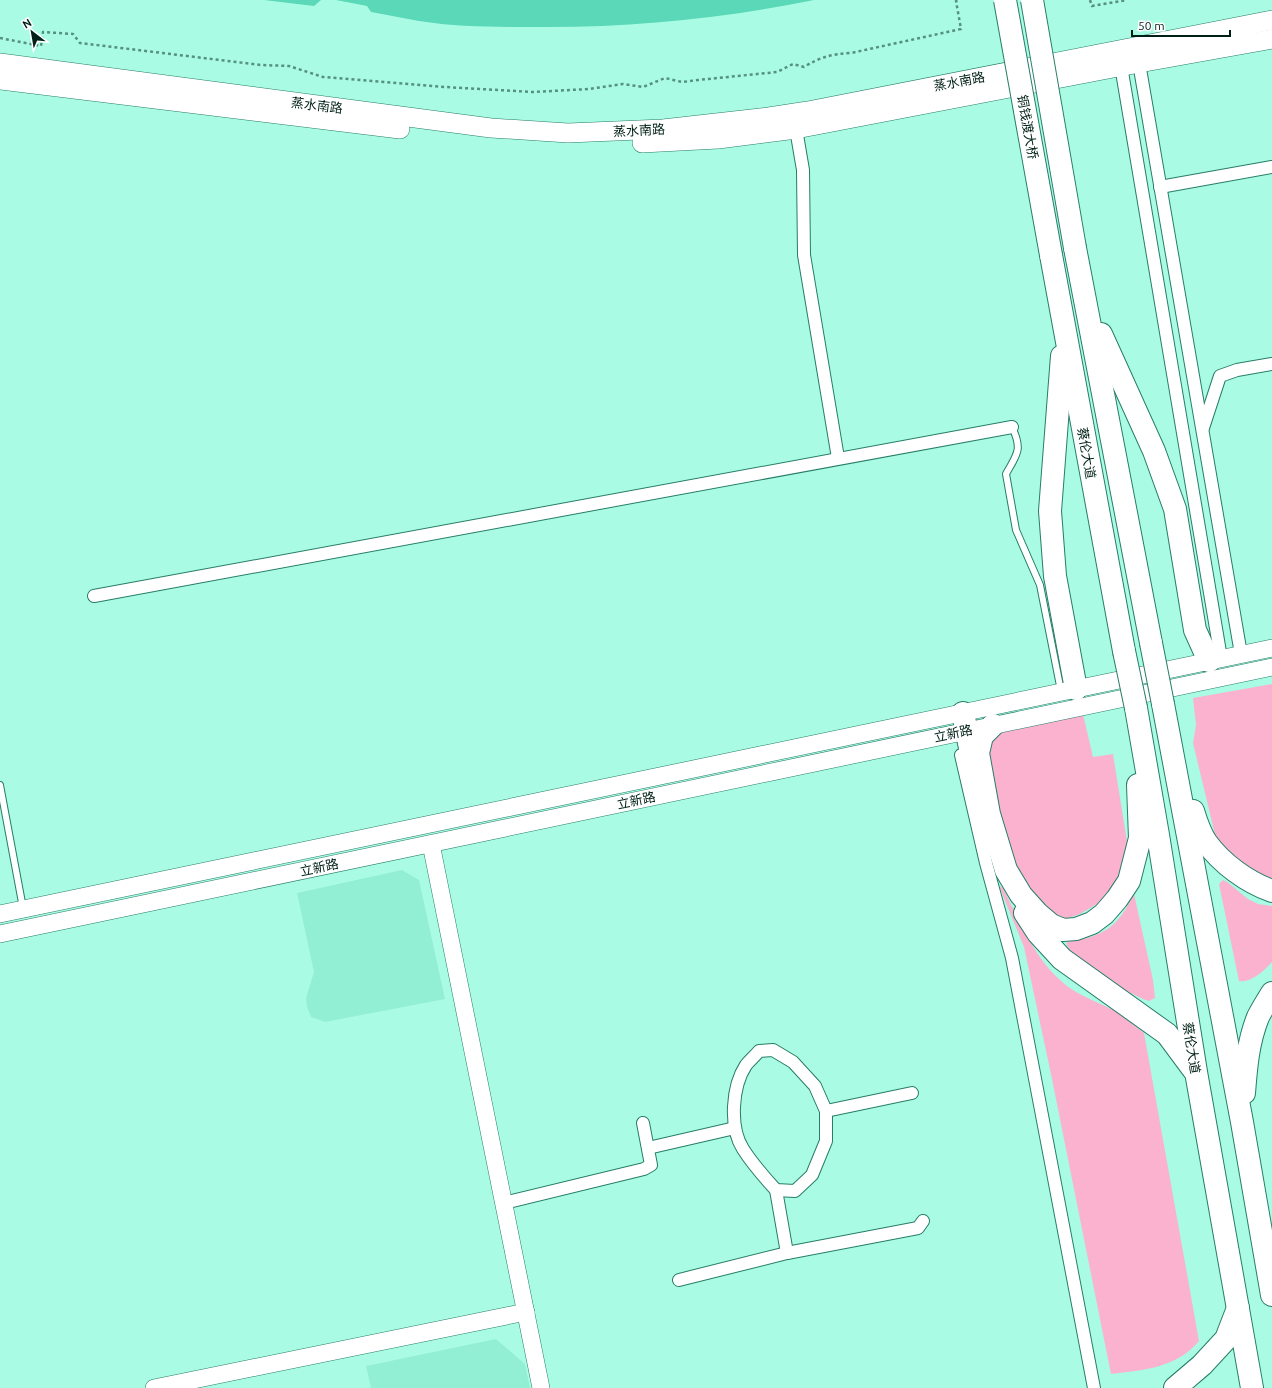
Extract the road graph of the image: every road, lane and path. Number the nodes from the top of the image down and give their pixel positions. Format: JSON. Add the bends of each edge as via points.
{"nodes":[{"id":1,"x":959,"y":0,"type":"edge"},
{"id":2,"x":1005,"y":0,"type":"edge"},
{"id":3,"x":1032,"y":0,"type":"edge"},
{"id":4,"x":1090,"y":0,"type":"edge"},
{"id":5,"x":1127,"y":0,"type":"edge"},
{"id":6,"x":1272,"y":20,"type":"edge"},
{"id":7,"x":0,"y":38,"type":"edge"},
{"id":8,"x":1272,"y":39,"type":"edge"},
{"id":9,"x":0,"y":64,"type":"edge"},
{"id":10,"x":1130,"y":64,"type":"junction"},
{"id":11,"x":0,"y":80,"type":"edge"},
{"id":12,"x":796,"y":129,"type":"junction"},
{"id":13,"x":1272,"y":167,"type":"edge"},
{"id":14,"x":1160,"y":187,"type":"junction"},
{"id":15,"x":1075,"y":248,"type":"joint"},
{"id":16,"x":1051,"y":255,"type":"joint"},
{"id":17,"x":1086,"y":301,"type":"junction"},
{"id":18,"x":1064,"y":324,"type":"junction"},
{"id":19,"x":1272,"y":364,"type":"edge"},
{"id":20,"x":1012,"y":427,"type":"joint"},
{"id":21,"x":1202,"y":431,"type":"junction"},
{"id":22,"x":838,"y":458,"type":"junction"},
{"id":23,"x":94,"y":596,"type":"dead end"},
{"id":24,"x":1272,"y":648,"type":"edge"},
{"id":25,"x":1240,"y":654,"type":"junction"},
{"id":26,"x":1215,"y":660,"type":"junction"},
{"id":27,"x":1272,"y":667,"type":"edge"},
{"id":28,"x":1069,"y":691,"type":"junction"},
{"id":29,"x":1163,"y":704,"type":"junction"},
{"id":30,"x":1136,"y":708,"type":"junction"},
{"id":31,"x":962,"y":725,"type":"junction"},
{"id":32,"x":993,"y":725,"type":"junction"},
{"id":33,"x":0,"y":785,"type":"edge"},
{"id":34,"x":431,"y":844,"type":"junction"},
{"id":35,"x":1272,"y":891,"type":"edge"},
{"id":36,"x":23,"y":909,"type":"junction"},
{"id":37,"x":0,"y":914,"type":"edge"},
{"id":38,"x":0,"y":934,"type":"edge"},
{"id":39,"x":1270,"y":1001,"type":"edge"},
{"id":40,"x":1196,"y":1072,"type":"junction"},
{"id":41,"x":912,"y":1094,"type":"dead end"},
{"id":42,"x":826,"y":1110,"type":"junction"},
{"id":43,"x":1242,"y":1122,"type":"junction"},
{"id":44,"x":643,"y":1123,"type":"dead end"},
{"id":45,"x":735,"y":1128,"type":"junction"},
{"id":46,"x":648,"y":1148,"type":"junction"},
{"id":47,"x":776,"y":1190,"type":"junction"},
{"id":48,"x":504,"y":1203,"type":"junction"},
{"id":49,"x":923,"y":1221,"type":"dead end"},
{"id":50,"x":1268,"y":1242,"type":"edge"},
{"id":51,"x":787,"y":1253,"type":"junction"},
{"id":52,"x":679,"y":1280,"type":"dead end"},
{"id":53,"x":1272,"y":1295,"type":"edge"},
{"id":54,"x":1238,"y":1308,"type":"junction"},
{"id":55,"x":526,"y":1312,"type":"junction"},
{"id":56,"x":154,"y":1388,"type":"edge"},
{"id":57,"x":541,"y":1388,"type":"edge"},
{"id":58,"x":1094,"y":1388,"type":"edge"},
{"id":59,"x":1175,"y":1388,"type":"edge"},
{"id":60,"x":1252,"y":1388,"type":"edge"}],
"edges":[{"from":1,"to":7,"type":"path","via":[[956,1],[961,29],[851,53],[835,54],[817,59],[804,67],[793,64],[778,72],[682,82],[665,78],[643,87],[623,84],[533,92],[323,77],[290,66],[261,66],[80,43],[72,34],[43,32],[41,46]]},
{"from":2,"to":16,"type":"highway","name":"铜钱渡大桥","bridge":true},
{"from":3,"to":15,"type":"highway","name":"铜钱渡大桥","bridge":true},
{"from":4,"to":5,"type":"path","via":[[1092,6]]},
{"from":6,"to":9,"type":"main road","name":"蒸水南路","via":[[808,111],[663,129],[568,133],[491,128]]},
{"from":8,"to":10,"type":"main road","name":"蒸水南路"},
{"from":10,"to":12,"type":"main road","name":"蒸水南路"},
{"from":10,"to":14,"type":"street"},
{"from":10,"to":26,"type":"street"},
{"from":11,"to":12,"type":"main road","name":"蒸水南路","via":[[500,141],[544,144],[718,139]]},
{"from":12,"to":22,"type":"street","via":[[803,170],[804,255]]},
{"from":13,"to":14,"type":"street"},
{"from":14,"to":21,"type":"street"},
{"from":15,"to":17,"type":"highway","name":"蔡伦大道"},
{"from":16,"to":18,"type":"highway","name":"蔡伦大道"},
{"from":17,"to":26,"type":"highway","via":[[1154,451],[1175,509],[1195,630]]},
{"from":17,"to":29,"type":"highway","name":"蔡伦大道","bridge":true},
{"from":18,"to":28,"type":"highway","via":[[1050,511]]},
{"from":18,"to":30,"type":"highway","name":"蔡伦大道","bridge":true},
{"from":19,"to":21,"type":"street","via":[[1237,370],[1220,376]]},
{"from":20,"to":22,"type":"street"},
{"from":20,"to":28,"type":"lane","via":[[1018,440],[1018,453],[1006,474],[1016,530],[1040,585]]},
{"from":21,"to":25,"type":"street"},
{"from":22,"to":23,"type":"street"},
{"from":24,"to":25,"type":"main road","name":"立新路"},
{"from":25,"to":26,"type":"main road","name":"立新路"},
{"from":26,"to":28,"type":"main road","name":"立新路"},
{"from":27,"to":32,"type":"main road","name":"立新路"},
{"from":28,"to":31,"type":"main road","name":"立新路"},
{"from":29,"to":35,"type":"highway","via":[[1197,823],[1206,842],[1238,873],[1257,886]]},
{"from":29,"to":43,"type":"highway"},
{"from":30,"to":32,"type":"highway","via":[[1140,838],[1129,881],[1104,914],[1092,923],[1076,929],[1063,930],[1051,925],[1021,895],[1006,870],[989,814],[978,753],[982,736]]},
{"from":30,"to":40,"type":"highway","name":"蔡伦大道"},
{"from":31,"to":32,"type":"main road","name":"立新路"},
{"from":31,"to":34,"type":"main road","name":"立新路"},
{"from":31,"to":36,"type":"main road","name":"立新路"},
{"from":31,"to":40,"type":"highway","via":[[983,812],[1000,867],[1015,899],[1038,933],[1062,959],[1167,1034]]},
{"from":31,"to":58,"type":"street","via":[[986,864],[1012,958]]},
{"from":33,"to":36,"type":"lane"},
{"from":34,"to":38,"type":"main road","name":"立新路"},
{"from":34,"to":48,"type":"main road"},
{"from":36,"to":37,"type":"main road","name":"立新路"},
{"from":39,"to":43,"type":"highway","via":[[1259,1016],[1251,1036]]},
{"from":40,"to":54,"type":"highway","name":"蔡伦大道"},
{"from":41,"to":42,"type":"street"},
{"from":42,"to":45,"type":"street","via":[[815,1086],[793,1062],[773,1050],[759,1052],[746,1066],[737,1085],[734,1106]]},
{"from":42,"to":47,"type":"street","via":[[826,1141],[812,1175],[795,1191]]},
{"from":43,"to":50,"type":"highway"},
{"from":44,"to":46,"type":"street"},
{"from":45,"to":46,"type":"street"},
{"from":45,"to":47,"type":"street","via":[[742,1148]]},
{"from":46,"to":48,"type":"street","via":[[651,1165],[644,1168]]},
{"from":47,"to":51,"type":"street"},
{"from":48,"to":55,"type":"main road"},
{"from":49,"to":51,"type":"street","via":[[918,1228]]},
{"from":50,"to":53,"type":"highway"},
{"from":51,"to":52,"type":"street"},
{"from":54,"to":59,"type":"highway","via":[[1226,1339],[1202,1365]]},
{"from":54,"to":60,"type":"highway","name":"蔡伦大道"},
{"from":55,"to":56,"type":"main road"},
{"from":55,"to":57,"type":"main road"}]}
